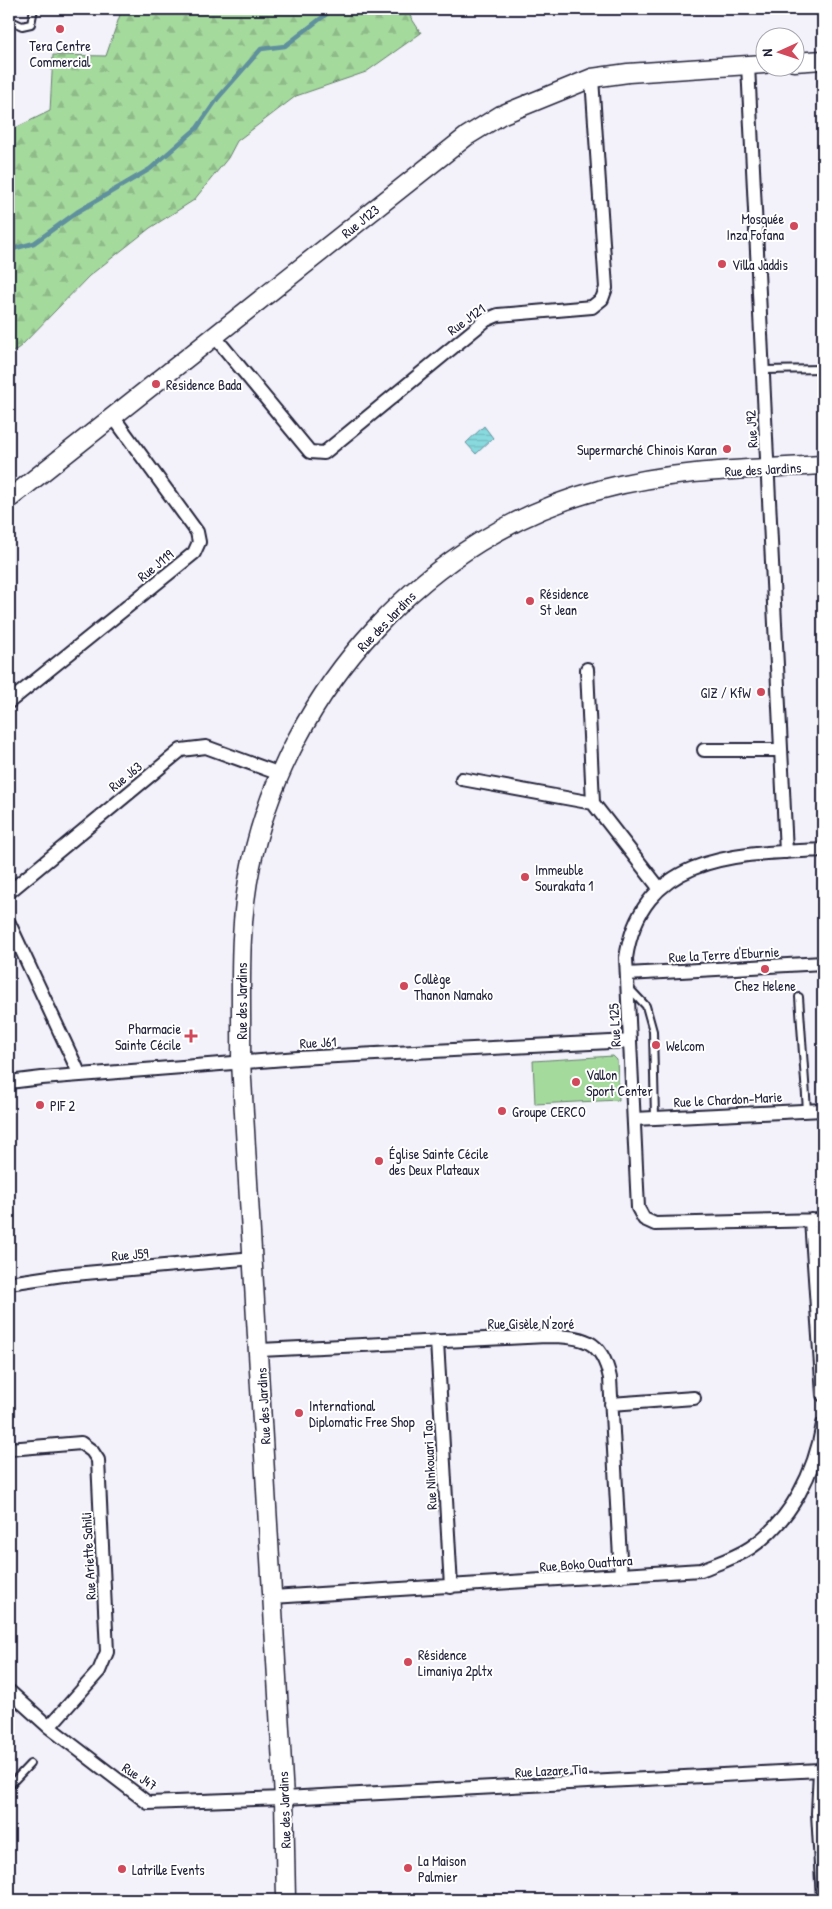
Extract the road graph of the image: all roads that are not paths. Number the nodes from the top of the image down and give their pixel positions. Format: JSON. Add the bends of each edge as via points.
{"nodes":[{"id":1,"x":34,"y":9,"type":"edge"},
{"id":2,"x":9,"y":20,"type":"edge"},
{"id":3,"x":823,"y":60,"type":"edge"},
{"id":4,"x":804,"y":61,"type":"edge"},
{"id":5,"x":754,"y":64,"type":"edge"},
{"id":6,"x":592,"y":78,"type":"junction"},
{"id":7,"x":756,"y":78,"type":"edge"},
{"id":8,"x":215,"y":337,"type":"junction"},
{"id":9,"x":823,"y":369,"type":"edge"},
{"id":10,"x":763,"y":370,"type":"junction"},
{"id":11,"x":114,"y":418,"type":"junction"},
{"id":12,"x":823,"y":465,"type":"edge"},
{"id":13,"x":768,"y":468,"type":"junction"},
{"id":14,"x":9,"y":499,"type":"edge"},
{"id":15,"x":586,"y":669,"type":"dead end"},
{"id":16,"x":9,"y":702,"type":"edge"},
{"id":17,"x":704,"y":750,"type":"dead end"},
{"id":18,"x":781,"y":750,"type":"junction"},
{"id":19,"x":280,"y":774,"type":"junction"},
{"id":20,"x":462,"y":780,"type":"dead end"},
{"id":21,"x":593,"y":803,"type":"junction"},
{"id":22,"x":823,"y":850,"type":"edge"},
{"id":23,"x":786,"y":852,"type":"junction"},
{"id":24,"x":660,"y":888,"type":"junction"},
{"id":25,"x":9,"y":892,"type":"edge"},
{"id":26,"x":9,"y":923,"type":"edge"},
{"id":27,"x":823,"y":963,"type":"edge"},
{"id":28,"x":627,"y":980,"type":"junction"},
{"id":29,"x":800,"y":997,"type":"dead end"},
{"id":30,"x":630,"y":1041,"type":"junction"},
{"id":31,"x":241,"y":1062,"type":"junction"},
{"id":32,"x":80,"y":1075,"type":"junction"},
{"id":33,"x":9,"y":1082,"type":"edge"},
{"id":34,"x":807,"y":1110,"type":"junction"},
{"id":35,"x":823,"y":1110,"type":"edge"},
{"id":36,"x":655,"y":1118,"type":"junction"},
{"id":37,"x":634,"y":1119,"type":"junction"},
{"id":38,"x":817,"y":1220,"type":"edge"},
{"id":39,"x":254,"y":1258,"type":"junction"},
{"id":40,"x":9,"y":1283,"type":"edge"},
{"id":41,"x":437,"y":1341,"type":"junction"},
{"id":42,"x":260,"y":1350,"type":"junction"},
{"id":43,"x":823,"y":1395,"type":"edge"},
{"id":44,"x":694,"y":1398,"type":"dead end"},
{"id":45,"x":611,"y":1404,"type":"junction"},
{"id":46,"x":823,"y":1424,"type":"edge"},
{"id":47,"x":9,"y":1449,"type":"edge"},
{"id":48,"x":621,"y":1576,"type":"junction"},
{"id":49,"x":452,"y":1587,"type":"junction"},
{"id":50,"x":272,"y":1597,"type":"junction"},
{"id":51,"x":9,"y":1691,"type":"edge"},
{"id":52,"x":48,"y":1727,"type":"junction"},
{"id":53,"x":30,"y":1764,"type":"dead end"},
{"id":54,"x":822,"y":1768,"type":"edge"},
{"id":55,"x":9,"y":1786,"type":"edge"},
{"id":56,"x":284,"y":1798,"type":"junction"},
{"id":57,"x":286,"y":1900,"type":"edge"},
{"id":58,"x":823,"y":1900,"type":"edge"}],
"edges":[{"from":1,"to":2,"type":"lane","via":[[30,24],[22,26]]},
{"from":3,"to":4,"type":"main road"},
{"from":5,"to":6,"type":"main road","name":"Rue J123"},
{"from":6,"to":8,"type":"main road","name":"Rue J123","via":[[501,115],[467,136]]},
{"from":6,"to":8,"type":"street","name":"Rue J121","via":[[606,288],[602,299],[592,307],[498,315],[486,320],[324,453],[310,452]]},
{"from":7,"to":10,"type":"street","name":"Rue J92"},
{"from":8,"to":11,"type":"main road","name":"Rue J123"},
{"from":9,"to":10,"type":"lane"},
{"from":10,"to":13,"type":"street","name":"Rue J92"},
{"from":11,"to":14,"type":"main road","name":"Rue J123"},
{"from":11,"to":16,"type":"street","name":"Rue J119","via":[[197,532],[199,542],[194,553]]},
{"from":12,"to":13,"type":"main road","name":"Rue des Jardins"},
{"from":13,"to":18,"type":"street","name":"Rue J92"},
{"from":13,"to":19,"type":"main road","name":"Rue des Jardins","via":[[648,479],[602,489],[517,520],[473,546],[394,608],[364,641],[317,704]]},
{"from":15,"to":21,"type":"street"},
{"from":17,"to":18,"type":"street"},
{"from":18,"to":23,"type":"street","name":"Rue J92"},
{"from":19,"to":25,"type":"street","name":"Rue J63","via":[[206,747],[181,750]]},
{"from":19,"to":31,"type":"main road","name":"Rue des Jardins","via":[[250,865],[244,907]]},
{"from":20,"to":21,"type":"street"},
{"from":21,"to":24,"type":"street"},
{"from":22,"to":23,"type":"street","name":"Rue L125"},
{"from":23,"to":24,"type":"street","name":"Rue L125","via":[[711,861],[688,869]]},
{"from":24,"to":28,"type":"street","name":"Rue L125","via":[[637,919],[629,939]]},
{"from":26,"to":32,"type":"street"},
{"from":27,"to":28,"type":"street","name":"Rue la Terre d'Eburnie"},
{"from":28,"to":30,"type":"street","name":"Rue L125"},
{"from":28,"to":36,"type":"lane","via":[[646,1006],[653,1031]]},
{"from":29,"to":34,"type":"lane"},
{"from":30,"to":31,"type":"street","name":"Rue J61"},
{"from":30,"to":37,"type":"street","name":"Rue L125"},
{"from":31,"to":32,"type":"street","name":"Rue J61"},
{"from":31,"to":39,"type":"main road","name":"Rue des Jardins"},
{"from":32,"to":33,"type":"street","name":"Rue J61"},
{"from":34,"to":35,"type":"street","name":"Rue le Chardon-Marie"},
{"from":34,"to":36,"type":"street","name":"Rue le Chardon-Marie"},
{"from":36,"to":37,"type":"street","name":"Rue le Chardon-Marie"},
{"from":37,"to":38,"type":"street","name":"Rue L125","via":[[638,1208],[644,1220],[655,1224]]},
{"from":38,"to":43,"type":"street"},
{"from":39,"to":40,"type":"street","name":"Rue J59","via":[[63,1274]]},
{"from":39,"to":42,"type":"main road","name":"Rue des Jardins"},
{"from":41,"to":42,"type":"street","name":"Rue Gisèle N'zoré"},
{"from":41,"to":45,"type":"street","name":"Rue Gisèle N'zoré","via":[[576,1336],[595,1346],[606,1360]]},
{"from":41,"to":49,"type":"street","name":"Rue Ninkouari Tao"},
{"from":42,"to":50,"type":"main road","name":"Rue des Jardins"},
{"from":44,"to":45,"type":"street"},
{"from":45,"to":48,"type":"street","name":"Rue Gisèle N'zoré"},
{"from":46,"to":48,"type":"street","name":"Rue Boko Ouattara","via":[[820,1446],[791,1508],[751,1548],[701,1570]]},
{"from":47,"to":52,"type":"street","name":"Rue Ariette Sahili","via":[[81,1444],[98,1460],[107,1652],[99,1671]]},
{"from":48,"to":49,"type":"street","name":"Rue Boko Ouattara"},
{"from":49,"to":50,"type":"street","name":"Rue Boko Ouattara"},
{"from":50,"to":56,"type":"main road","name":"Rue des Jardins"},
{"from":51,"to":52,"type":"street","name":"Rue J47"},
{"from":52,"to":56,"type":"street","name":"Rue J47","via":[[148,1803]]},
{"from":53,"to":55,"type":"lane"},
{"from":54,"to":56,"type":"street","name":"Rue Lazare Tia"},
{"from":54,"to":58,"type":"street","via":[[818,1813]]},
{"from":56,"to":57,"type":"main road","name":"Rue des Jardins"}]}
